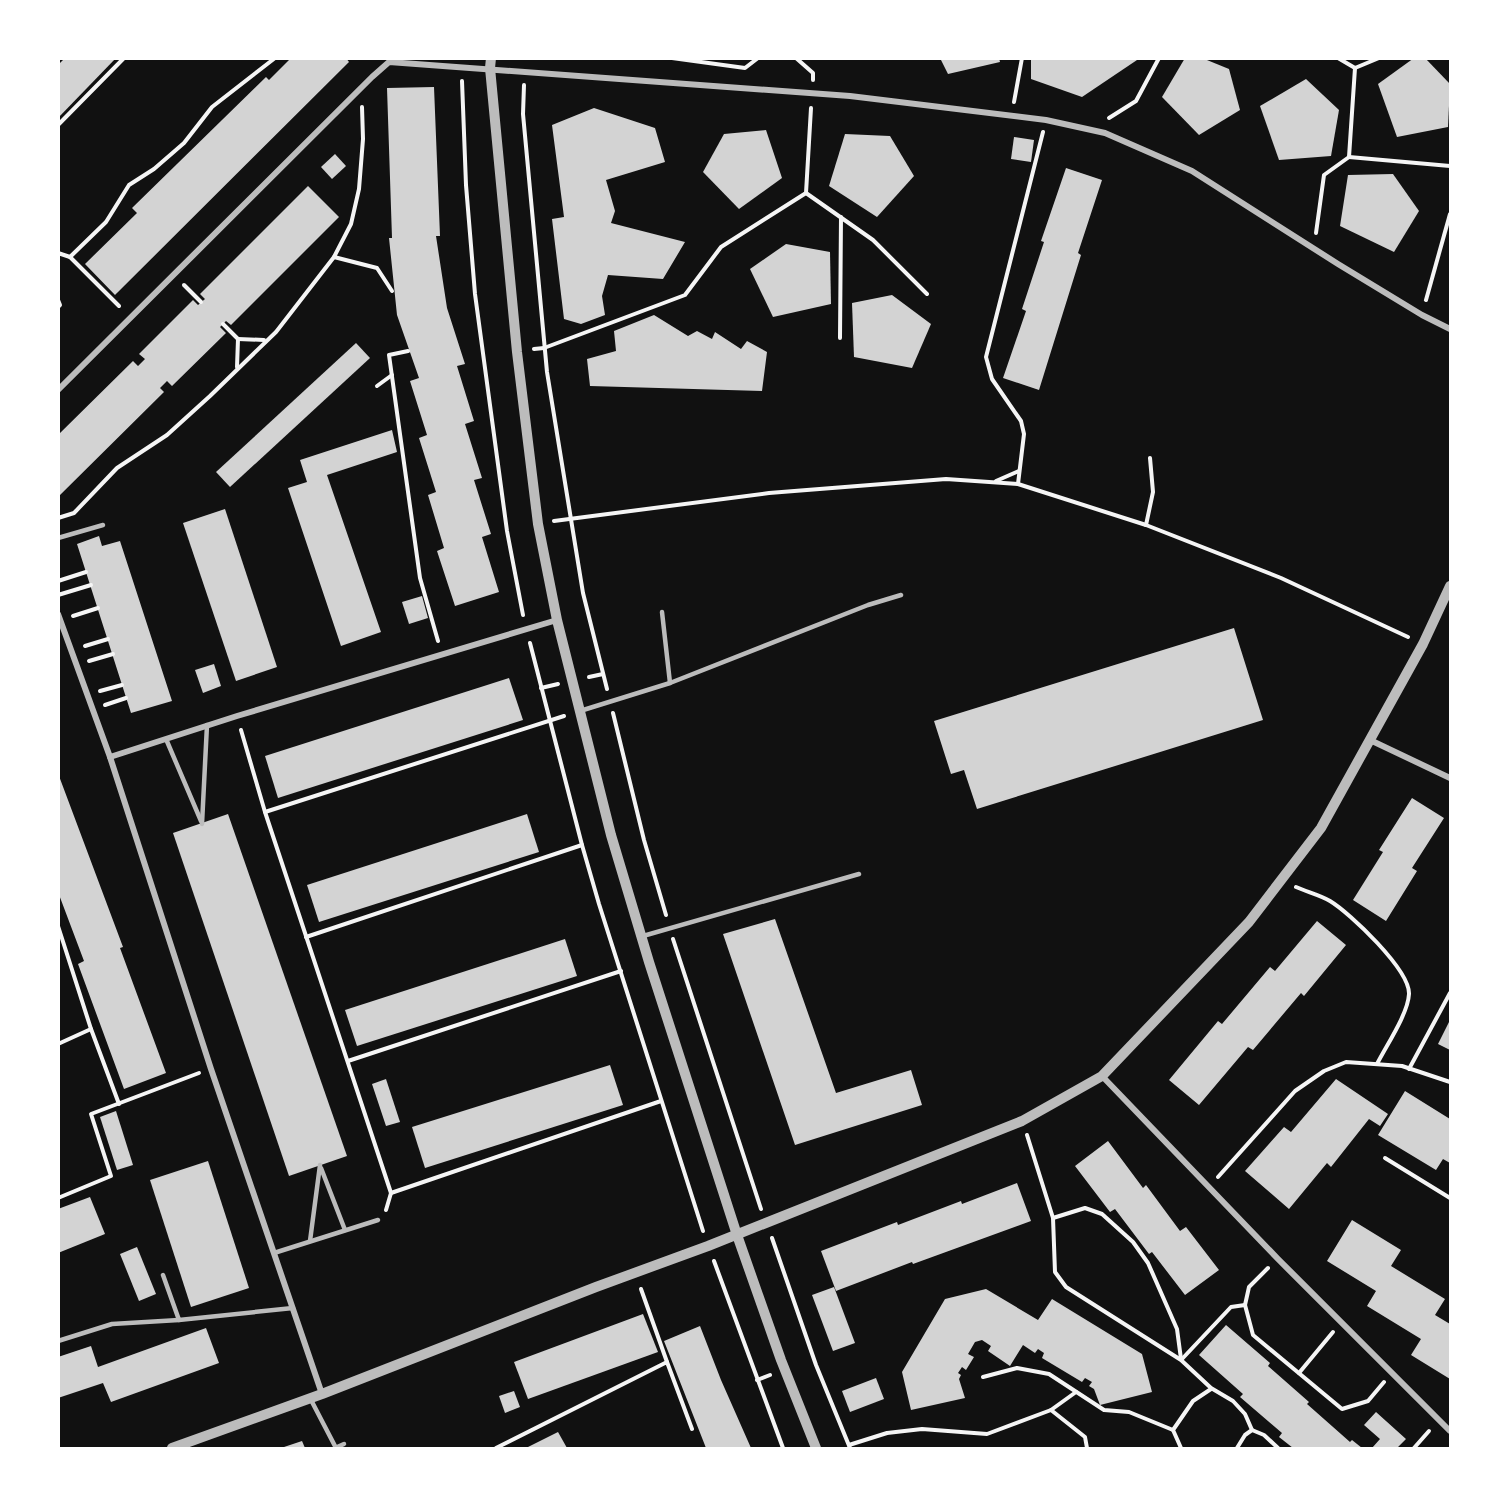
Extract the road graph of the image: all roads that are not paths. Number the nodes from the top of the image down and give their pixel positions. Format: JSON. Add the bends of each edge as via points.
{"nodes":[{"id":1,"x":490,"y":63,"type":"edge"},
{"id":2,"x":1450,"y":329,"type":"edge"},
{"id":3,"x":58,"y":390,"type":"edge"},
{"id":4,"x":103,"y":525,"type":"dead end"},
{"id":5,"x":58,"y":538,"type":"edge"},
{"id":6,"x":1450,"y":586,"type":"edge"},
{"id":7,"x":901,"y":595,"type":"dead end"},
{"id":8,"x":662,"y":612,"type":"dead end"},
{"id":9,"x":58,"y":614,"type":"edge"},
{"id":10,"x":556,"y":620,"type":"junction"},
{"id":11,"x":670,"y":683,"type":"junction"},
{"id":12,"x":580,"y":711,"type":"junction"},
{"id":13,"x":207,"y":726,"type":"junction"},
{"id":14,"x":166,"y":739,"type":"junction"},
{"id":15,"x":1370,"y":740,"type":"junction"},
{"id":16,"x":110,"y":757,"type":"junction"},
{"id":17,"x":1450,"y":778,"type":"edge"},
{"id":18,"x":859,"y":874,"type":"dead end"},
{"id":19,"x":641,"y":937,"type":"junction"},
{"id":20,"x":1102,"y":1076,"type":"junction"},
{"id":21,"x":378,"y":1220,"type":"road end"},
{"id":22,"x":345,"y":1230,"type":"junction"},
{"id":23,"x":737,"y":1235,"type":"junction"},
{"id":24,"x":310,"y":1241,"type":"junction"},
{"id":25,"x":274,"y":1253,"type":"junction"},
{"id":26,"x":163,"y":1275,"type":"dead end"},
{"id":27,"x":293,"y":1308,"type":"junction"},
{"id":28,"x":179,"y":1320,"type":"junction"},
{"id":29,"x":58,"y":1341,"type":"edge"},
{"id":30,"x":322,"y":1394,"type":"junction"},
{"id":31,"x":310,"y":1398,"type":"junction"},
{"id":32,"x":1450,"y":1431,"type":"edge"},
{"id":33,"x":344,"y":1444,"type":"dead end"},
{"id":34,"x":336,"y":1448,"type":"edge"},
{"id":35,"x":172,"y":1449,"type":"edge"},
{"id":36,"x":816,"y":1449,"type":"edge"}],
"edges":[{"from":1,"to":2,"type":"street","via":[[524,71],[850,96],[1046,120],[1106,133],[1192,171]]},
{"from":1,"to":3,"type":"street","via":[[389,62]]},
{"from":1,"to":10,"type":"street","via":[[537,524]]},
{"from":4,"to":5,"type":"lane"},
{"from":6,"to":15,"type":"street"},
{"from":7,"to":11,"type":"lane","via":[[868,604]]},
{"from":8,"to":11,"type":"lane"},
{"from":9,"to":16,"type":"street"},
{"from":10,"to":12,"type":"street"},
{"from":10,"to":13,"type":"street"},
{"from":11,"to":12,"type":"lane"},
{"from":12,"to":19,"type":"street"},
{"from":13,"to":14,"type":"street"},
{"from":13,"to":14,"type":"lane","via":[[202,824]]},
{"from":14,"to":16,"type":"street"},
{"from":15,"to":17,"type":"street"},
{"from":15,"to":20,"type":"street","via":[[1321,828],[1248,922]]},
{"from":16,"to":25,"type":"street"},
{"from":18,"to":19,"type":"lane"},
{"from":19,"to":23,"type":"street"},
{"from":20,"to":23,"type":"street","via":[[1022,1121]]},
{"from":20,"to":32,"type":"street"},
{"from":21,"to":22,"type":"lane"},
{"from":22,"to":24,"type":"lane"},
{"from":22,"to":24,"type":"lane","via":[[320,1165]]},
{"from":23,"to":30,"type":"street"},
{"from":23,"to":36,"type":"street"},
{"from":24,"to":25,"type":"lane"},
{"from":25,"to":27,"type":"street"},
{"from":26,"to":28,"type":"lane"},
{"from":27,"to":28,"type":"lane"},
{"from":27,"to":30,"type":"street"},
{"from":28,"to":29,"type":"lane","via":[[112,1324]]},
{"from":30,"to":31,"type":"street"},
{"from":31,"to":34,"type":"lane"},
{"from":31,"to":35,"type":"street"},
{"from":33,"to":34,"type":"lane"}]}
